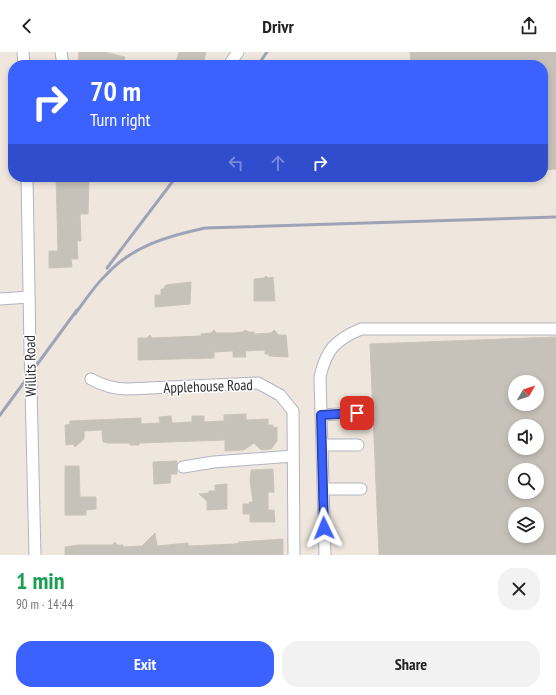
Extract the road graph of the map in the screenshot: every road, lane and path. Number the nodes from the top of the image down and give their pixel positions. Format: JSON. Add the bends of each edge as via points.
{"nodes":[{"id":1,"x":27,"y":182,"type":"edge"},
{"id":2,"x":29,"y":297,"type":"junction"},
{"id":3,"x":0,"y":298,"type":"edge"},
{"id":4,"x":556,"y":329,"type":"edge"},
{"id":5,"x":91,"y":379,"type":"dead end"},
{"id":6,"x":357,"y":413,"type":"dead end"},
{"id":7,"x":321,"y":415,"type":"junction"},
{"id":8,"x":358,"y":445,"type":"dead end"},
{"id":9,"x":322,"y":446,"type":"junction"},
{"id":10,"x":294,"y":456,"type":"junction"},
{"id":11,"x":182,"y":467,"type":"dead end"},
{"id":12,"x":323,"y":489,"type":"junction"},
{"id":13,"x":361,"y":489,"type":"dead end"},
{"id":14,"x":35,"y":555,"type":"edge"},
{"id":15,"x":294,"y":555,"type":"edge"},
{"id":16,"x":325,"y":555,"type":"edge"}],
"edges":[{"from":1,"to":2,"type":"street","name":"Willits Road"},
{"from":2,"to":3,"type":"street"},
{"from":2,"to":14,"type":"street","name":"Willits Road","bridge":true},
{"from":4,"to":7,"type":"street","via":[[361,330],[345,336],[332,346],[324,361],[320,377]]},
{"from":5,"to":10,"type":"street","name":"Applehouse Road","via":[[114,389],[258,382],[280,395],[293,411]]},
{"from":6,"to":7,"type":"street"},
{"from":7,"to":9,"type":"street"},
{"from":8,"to":9,"type":"street"},
{"from":9,"to":12,"type":"street"},
{"from":10,"to":11,"type":"street"},
{"from":10,"to":15,"type":"street","name":"Applehouse Road"},
{"from":12,"to":13,"type":"street"},
{"from":12,"to":16,"type":"street"}]}
